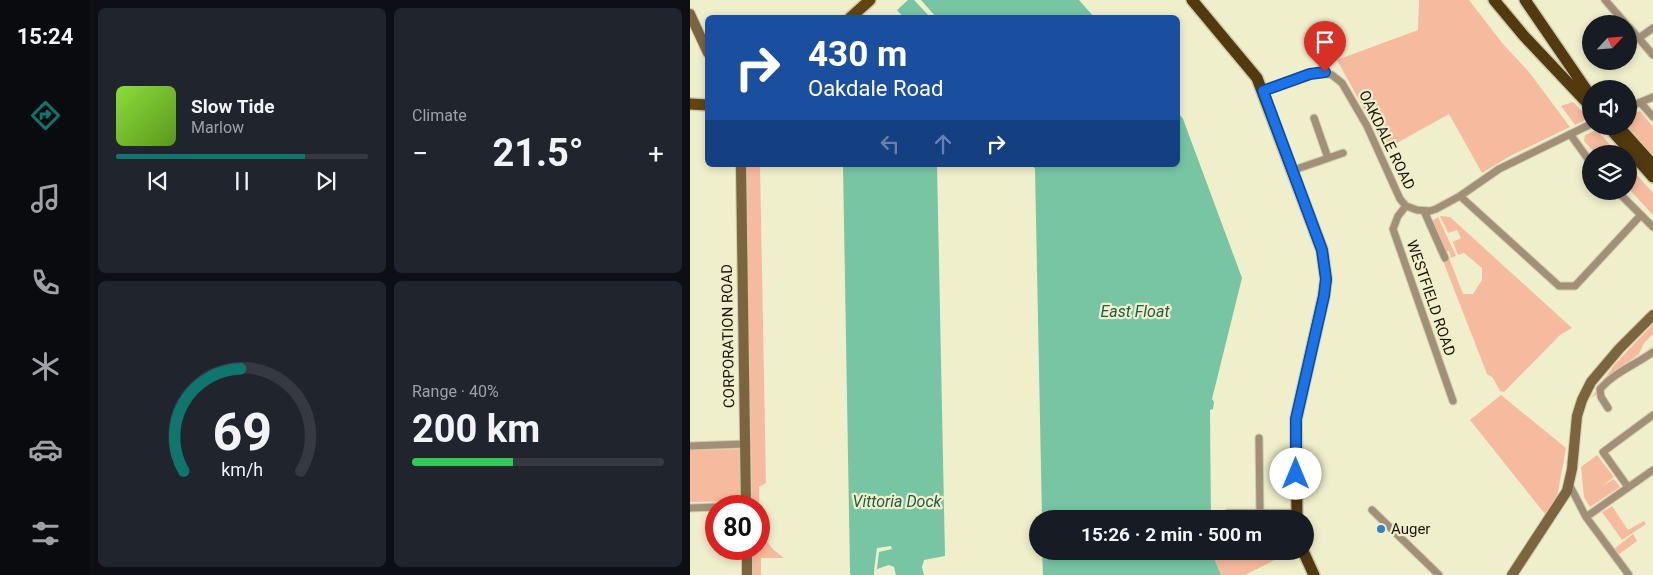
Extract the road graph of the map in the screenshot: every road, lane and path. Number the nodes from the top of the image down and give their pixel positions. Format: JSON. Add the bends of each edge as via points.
{"nodes":[{"id":1,"x":870,"y":0,"type":"edge"},
{"id":2,"x":1192,"y":0,"type":"edge"},
{"id":3,"x":1494,"y":0,"type":"edge"},
{"id":4,"x":1525,"y":0,"type":"edge"},
{"id":5,"x":1605,"y":0,"type":"edge"},
{"id":6,"x":690,"y":14,"type":"edge"},
{"id":7,"x":853,"y":15,"type":"edge"},
{"id":8,"x":1618,"y":15,"type":"edge"},
{"id":9,"x":1653,"y":28,"type":"edge"},
{"id":10,"x":1639,"y":38,"type":"joint"},
{"id":11,"x":705,"y":46,"type":"edge"},
{"id":12,"x":1653,"y":55,"type":"edge"},
{"id":13,"x":1582,"y":83,"type":"edge"},
{"id":14,"x":1263,"y":91,"type":"junction"},
{"id":15,"x":1582,"y":97,"type":"edge"},
{"id":16,"x":1653,"y":97,"type":"edge"},
{"id":17,"x":705,"y":100,"type":"edge"},
{"id":18,"x":692,"y":103,"type":"edge"},
{"id":19,"x":1641,"y":103,"type":"junction"},
{"id":20,"x":1637,"y":104,"type":"edge"},
{"id":21,"x":705,"y":105,"type":"edge"},
{"id":22,"x":1653,"y":117,"type":"edge"},
{"id":23,"x":1314,"y":118,"type":"dead end"},
{"id":24,"x":1582,"y":128,"type":"edge"},
{"id":25,"x":1570,"y":134,"type":"junction"},
{"id":26,"x":1616,"y":135,"type":"edge"},
{"id":27,"x":1626,"y":135,"type":"edge"},
{"id":28,"x":1582,"y":151,"type":"edge"},
{"id":29,"x":1343,"y":153,"type":"dead end"},
{"id":30,"x":1328,"y":158,"type":"junction"},
{"id":31,"x":1653,"y":165,"type":"edge"},
{"id":32,"x":740,"y":167,"type":"edge"},
{"id":33,"x":1291,"y":170,"type":"junction"},
{"id":34,"x":1653,"y":177,"type":"edge"},
{"id":35,"x":1460,"y":196,"type":"junction"},
{"id":36,"x":1625,"y":200,"type":"edge"},
{"id":37,"x":1406,"y":206,"type":"junction"},
{"id":38,"x":1424,"y":211,"type":"junction"},
{"id":39,"x":1640,"y":216,"type":"junction"},
{"id":40,"x":1653,"y":227,"type":"edge"},
{"id":41,"x":1445,"y":258,"type":"dead end"},
{"id":42,"x":1653,"y":315,"type":"edge"},
{"id":43,"x":1653,"y":352,"type":"edge"},
{"id":44,"x":1453,"y":402,"type":"dead end"},
{"id":45,"x":1608,"y":408,"type":"dead end"},
{"id":46,"x":1653,"y":415,"type":"edge"},
{"id":47,"x":1258,"y":438,"type":"dead end"},
{"id":48,"x":745,"y":444,"type":"junction"},
{"id":49,"x":690,"y":446,"type":"edge"},
{"id":50,"x":1653,"y":470,"type":"edge"},
{"id":51,"x":1569,"y":483,"type":"junction"},
{"id":52,"x":1628,"y":488,"type":"junction"},
{"id":53,"x":746,"y":495,"type":"edge"},
{"id":54,"x":705,"y":507,"type":"edge"},
{"id":55,"x":690,"y":508,"type":"edge"},
{"id":56,"x":1260,"y":510,"type":"edge"},
{"id":57,"x":1297,"y":510,"type":"edge"},
{"id":58,"x":1372,"y":510,"type":"dead end"},
{"id":59,"x":1586,"y":517,"type":"junction"},
{"id":60,"x":747,"y":560,"type":"edge"},
{"id":61,"x":1307,"y":560,"type":"edge"},
{"id":62,"x":747,"y":575,"type":"edge"},
{"id":63,"x":1314,"y":575,"type":"edge"},
{"id":64,"x":1439,"y":575,"type":"edge"},
{"id":65,"x":1512,"y":575,"type":"edge"},
{"id":66,"x":1628,"y":575,"type":"edge"}],
"edges":[{"from":1,"to":7,"type":"main road"},
{"from":2,"to":14,"type":"highway","via":[[1242,57]]},
{"from":3,"to":15,"type":"highway"},
{"from":4,"to":13,"type":"highway"},
{"from":5,"to":8,"type":"street"},
{"from":6,"to":11,"type":"main road"},
{"from":9,"to":10,"type":"street"},
{"from":10,"to":12,"type":"street"},
{"from":14,"to":33,"type":"highway"},
{"from":14,"to":37,"type":"street","name":"OAKDALE ROAD","via":[[1318,72],[1338,78],[1367,126],[1395,190]]},
{"from":16,"to":19,"type":"street"},
{"from":17,"to":18,"type":"main road"},
{"from":18,"to":21,"type":"main road"},
{"from":19,"to":20,"type":"street"},
{"from":19,"to":22,"type":"street"},
{"from":23,"to":30,"type":"street"},
{"from":24,"to":25,"type":"street"},
{"from":25,"to":28,"type":"street"},
{"from":25,"to":35,"type":"street","via":[[1499,169]]},
{"from":26,"to":34,"type":"highway"},
{"from":27,"to":31,"type":"highway"},
{"from":29,"to":30,"type":"street"},
{"from":30,"to":33,"type":"street"},
{"from":32,"to":48,"type":"main road","name":"CORPORATION ROAD"},
{"from":33,"to":57,"type":"highway","via":[[1322,250],[1326,279],[1296,419]]},
{"from":35,"to":38,"type":"street","via":[[1436,209]]},
{"from":35,"to":39,"type":"street","via":[[1559,286],[1567,288],[1575,286]]},
{"from":36,"to":39,"type":"street"},
{"from":37,"to":38,"type":"street","name":"OAKDALE ROAD"},
{"from":37,"to":44,"type":"street","name":"WESTFIELD ROAD","via":[[1392,229]]},
{"from":38,"to":41,"type":"street"},
{"from":39,"to":40,"type":"street"},
{"from":42,"to":51,"type":"main road","via":[[1603,368],[1582,400]]},
{"from":43,"to":45,"type":"street","via":[[1607,381],[1600,390]]},
{"from":46,"to":52,"type":"street","via":[[1603,452]]},
{"from":47,"to":56,"type":"street"},
{"from":48,"to":49,"type":"street"},
{"from":48,"to":53,"type":"main road","name":"CORPORATION ROAD"},
{"from":50,"to":52,"type":"street"},
{"from":51,"to":59,"type":"street"},
{"from":51,"to":65,"type":"main road","via":[[1564,496]]},
{"from":52,"to":59,"type":"street"},
{"from":54,"to":55,"type":"street"},
{"from":58,"to":64,"type":"street"},
{"from":59,"to":66,"type":"street"},
{"from":60,"to":62,"type":"main road"},
{"from":61,"to":63,"type":"highway"}]}
